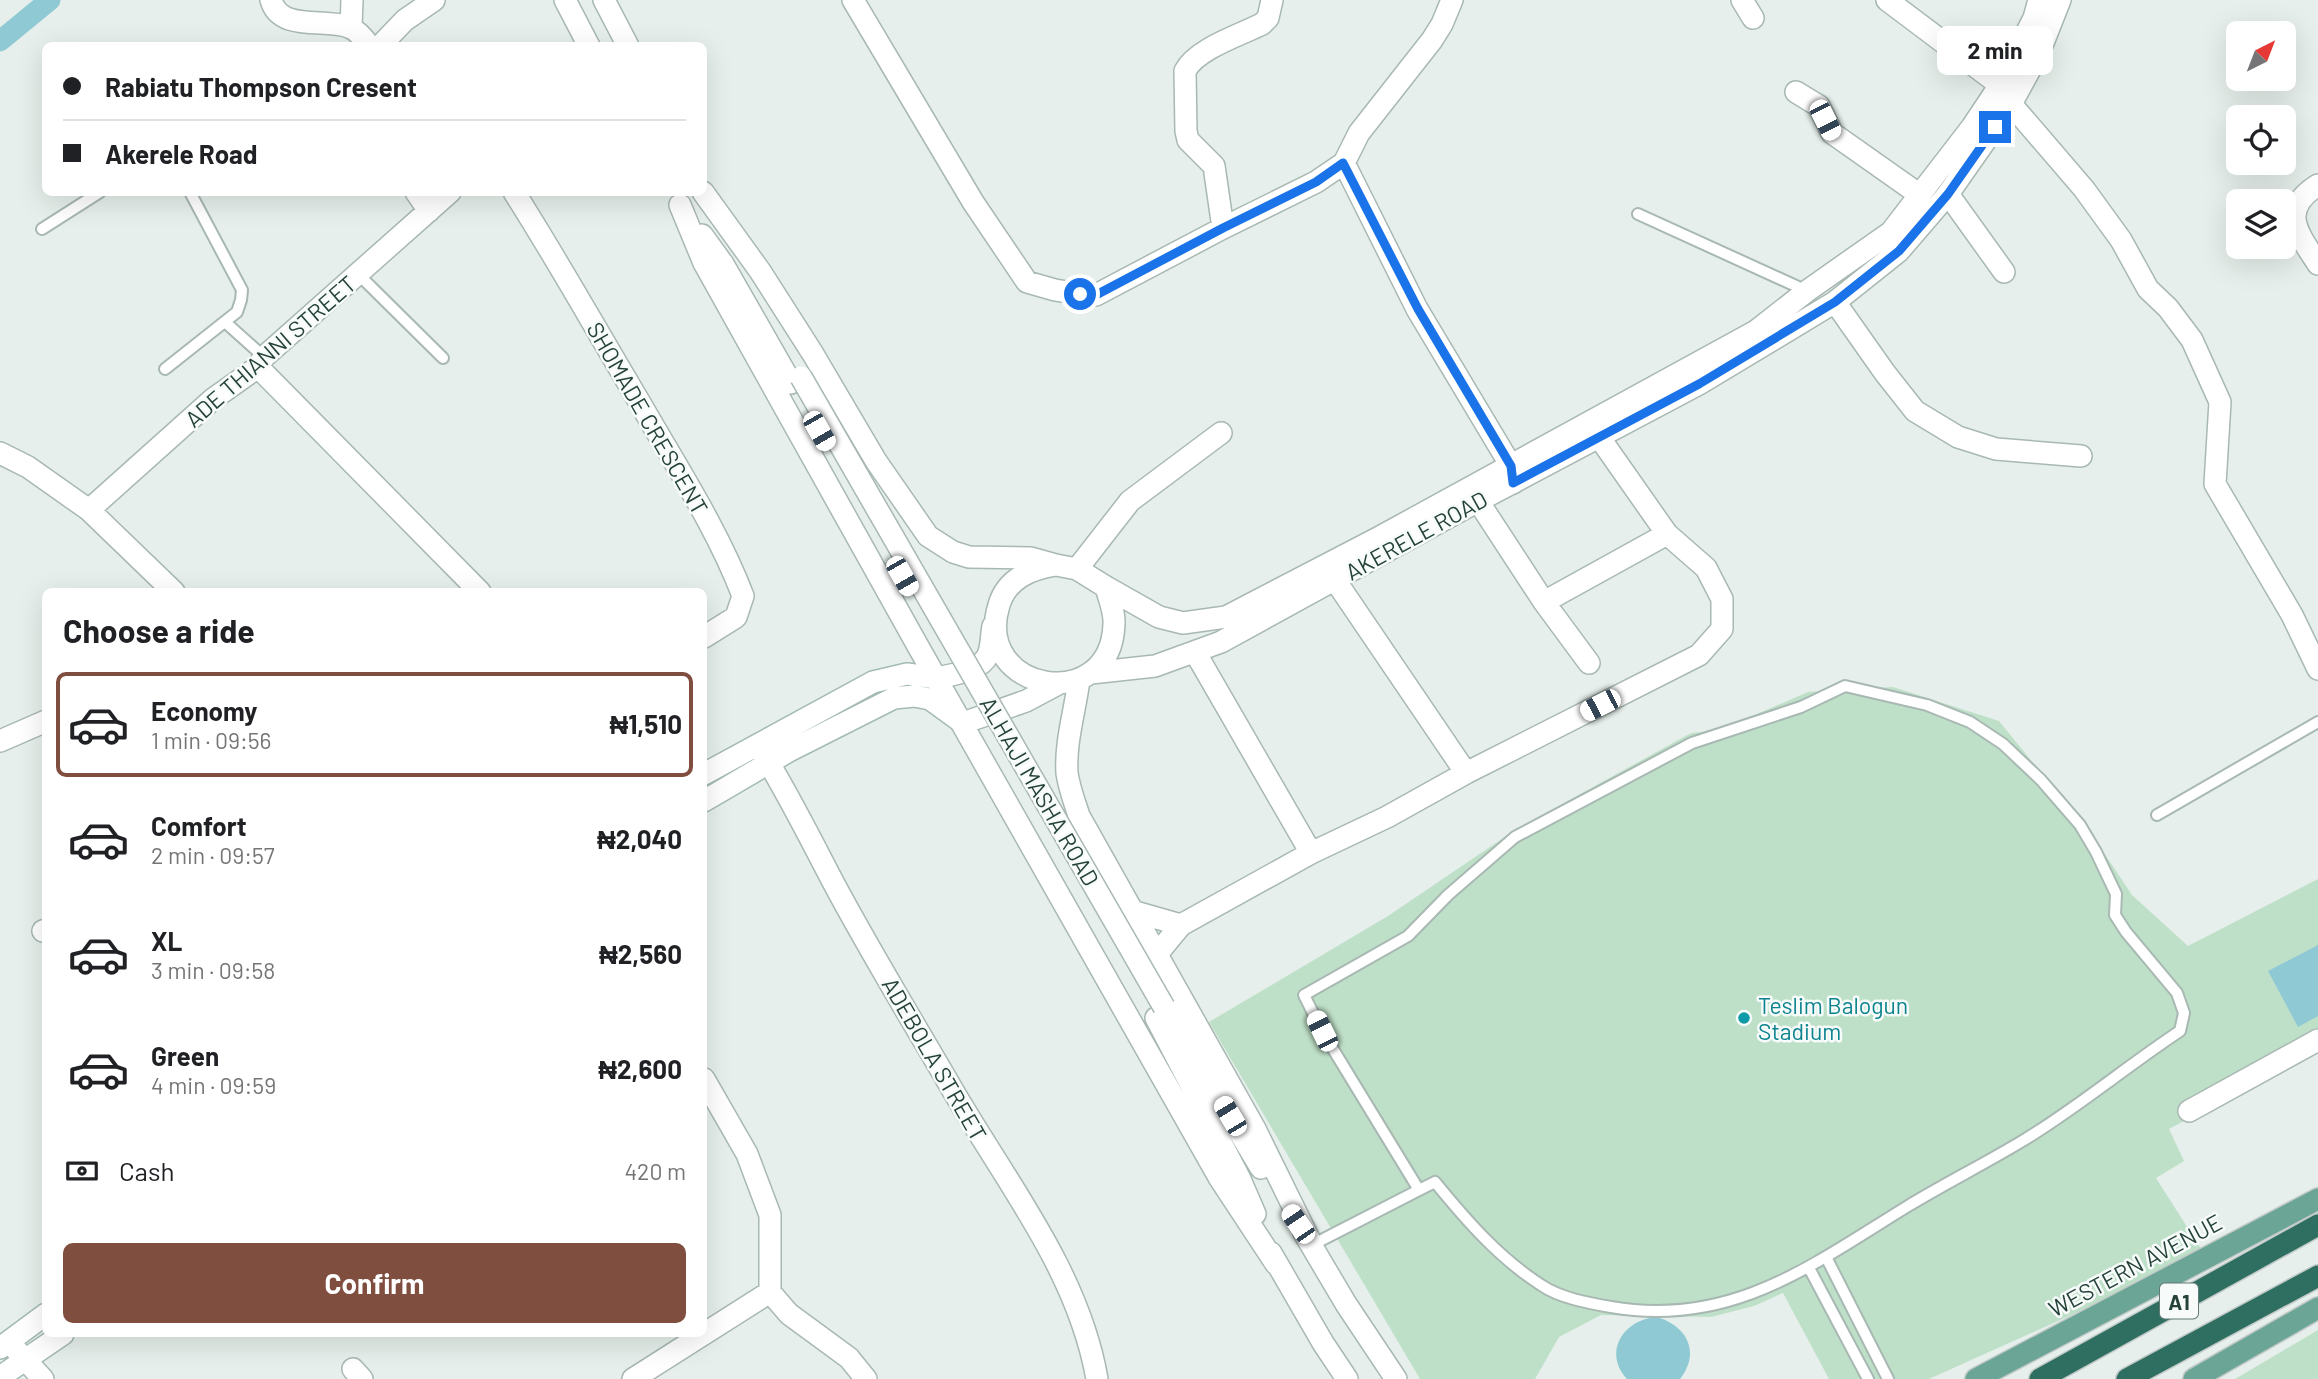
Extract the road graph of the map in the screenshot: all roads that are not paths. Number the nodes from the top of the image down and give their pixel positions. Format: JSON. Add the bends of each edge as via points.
{"nodes":[{"id":1,"x":271,"y":0,"type":"edge"},
{"id":2,"x":352,"y":0,"type":"edge"},
{"id":3,"x":435,"y":0,"type":"edge"},
{"id":4,"x":565,"y":0,"type":"edge"},
{"id":5,"x":604,"y":0,"type":"edge"},
{"id":6,"x":853,"y":0,"type":"edge"},
{"id":7,"x":1272,"y":0,"type":"edge"},
{"id":8,"x":1452,"y":0,"type":"edge"},
{"id":9,"x":1886,"y":0,"type":"edge"},
{"id":10,"x":2039,"y":0,"type":"edge"},
{"id":11,"x":2060,"y":0,"type":"edge"},
{"id":12,"x":351,"y":28,"type":"junction"},
{"id":13,"x":366,"y":42,"type":"edge"},
{"id":14,"x":384,"y":42,"type":"edge"},
{"id":15,"x":587,"y":42,"type":"edge"},
{"id":16,"x":626,"y":42,"type":"edge"},
{"id":17,"x":2000,"y":85,"type":"junction"},
{"id":18,"x":1796,"y":92,"type":"dead end"},
{"id":19,"x":2011,"y":104,"type":"junction"},
{"id":20,"x":1343,"y":163,"type":"junction"},
{"id":21,"x":2318,"y":185,"type":"edge"},
{"id":22,"x":1948,"y":194,"type":"junction"},
{"id":23,"x":1920,"y":195,"type":"junction"},
{"id":24,"x":94,"y":196,"type":"edge"},
{"id":25,"x":192,"y":196,"type":"edge"},
{"id":26,"x":419,"y":196,"type":"edge"},
{"id":27,"x":446,"y":196,"type":"edge"},
{"id":28,"x":517,"y":196,"type":"edge"},
{"id":29,"x":704,"y":196,"type":"edge"},
{"id":30,"x":705,"y":196,"type":"edge"},
{"id":31,"x":677,"y":199,"type":"edge"},
{"id":32,"x":429,"y":211,"type":"junction"},
{"id":33,"x":1638,"y":214,"type":"dead end"},
{"id":34,"x":1223,"y":228,"type":"junction"},
{"id":35,"x":42,"y":229,"type":"dead end"},
{"id":36,"x":2318,"y":264,"type":"edge"},
{"id":37,"x":2004,"y":272,"type":"dead end"},
{"id":38,"x":358,"y":274,"type":"junction"},
{"id":39,"x":1807,"y":291,"type":"junction"},
{"id":40,"x":1835,"y":302,"type":"junction"},
{"id":41,"x":225,"y":321,"type":"junction"},
{"id":42,"x":443,"y":358,"type":"dead end"},
{"id":43,"x":261,"y":362,"type":"junction"},
{"id":44,"x":164,"y":369,"type":"dead end"},
{"id":45,"x":796,"y":380,"type":"junction"},
{"id":46,"x":1221,"y":433,"type":"dead end"},
{"id":47,"x":1599,"y":437,"type":"junction"},
{"id":48,"x":0,"y":453,"type":"edge"},
{"id":49,"x":2081,"y":456,"type":"dead end"},
{"id":50,"x":1512,"y":474,"type":"junction"},
{"id":51,"x":1478,"y":501,"type":"junction"},
{"id":52,"x":89,"y":510,"type":"junction"},
{"id":53,"x":1667,"y":534,"type":"junction"},
{"id":54,"x":1067,"y":567,"type":"junction"},
{"id":55,"x":1335,"y":580,"type":"junction"},
{"id":56,"x":1106,"y":587,"type":"junction"},
{"id":57,"x":170,"y":588,"type":"edge"},
{"id":58,"x":476,"y":588,"type":"edge"},
{"id":59,"x":1544,"y":602,"type":"junction"},
{"id":60,"x":995,"y":617,"type":"junction"},
{"id":61,"x":707,"y":635,"type":"edge"},
{"id":62,"x":1195,"y":652,"type":"junction"},
{"id":63,"x":1589,"y":663,"type":"dead end"},
{"id":64,"x":2318,"y":669,"type":"edge"},
{"id":65,"x":937,"y":678,"type":"junction"},
{"id":66,"x":1076,"y":679,"type":"junction"},
{"id":67,"x":2318,"y":722,"type":"edge"},
{"id":68,"x":42,"y":723,"type":"edge"},
{"id":69,"x":963,"y":723,"type":"junction"},
{"id":70,"x":0,"y":741,"type":"edge"},
{"id":71,"x":758,"y":745,"type":"junction"},
{"id":72,"x":770,"y":764,"type":"junction"},
{"id":73,"x":707,"y":773,"type":"edge"},
{"id":74,"x":1466,"y":773,"type":"junction"},
{"id":75,"x":707,"y":798,"type":"edge"},
{"id":76,"x":2157,"y":815,"type":"dead end"},
{"id":77,"x":1311,"y":853,"type":"junction"},
{"id":78,"x":1132,"y":911,"type":"junction"},
{"id":79,"x":1181,"y":925,"type":"junction"},
{"id":80,"x":1157,"y":954,"type":"junction"},
{"id":81,"x":1159,"y":1010,"type":"junction"},
{"id":82,"x":2318,"y":1040,"type":"edge"},
{"id":83,"x":707,"y":1084,"type":"edge"},
{"id":84,"x":2189,"y":1111,"type":"dead end"},
{"id":85,"x":1419,"y":1190,"type":"junction"},
{"id":86,"x":2318,"y":1199,"type":"edge"},
{"id":87,"x":2318,"y":1225,"type":"edge"},
{"id":88,"x":1312,"y":1245,"type":"junction"},
{"id":89,"x":1826,"y":1257,"type":"junction"},
{"id":90,"x":1276,"y":1264,"type":"junction"},
{"id":91,"x":1809,"y":1268,"type":"junction"},
{"id":92,"x":2318,"y":1276,"type":"edge"},
{"id":93,"x":770,"y":1292,"type":"junction"},
{"id":94,"x":2318,"y":1308,"type":"edge"},
{"id":95,"x":42,"y":1317,"type":"edge"},
{"id":96,"x":707,"y":1332,"type":"edge"},
{"id":97,"x":59,"y":1337,"type":"edge"},
{"id":98,"x":699,"y":1337,"type":"edge"},
{"id":99,"x":5,"y":1345,"type":"edge"},
{"id":100,"x":26,"y":1360,"type":"junction"},
{"id":101,"x":0,"y":1377,"type":"edge"},
{"id":102,"x":43,"y":1379,"type":"edge"},
{"id":103,"x":633,"y":1379,"type":"edge"},
{"id":104,"x":866,"y":1379,"type":"edge"},
{"id":105,"x":1097,"y":1379,"type":"edge"},
{"id":106,"x":1347,"y":1379,"type":"edge"},
{"id":107,"x":1396,"y":1379,"type":"edge"},
{"id":108,"x":1868,"y":1379,"type":"edge"},
{"id":109,"x":1888,"y":1379,"type":"edge"},
{"id":110,"x":1976,"y":1379,"type":"edge"},
{"id":111,"x":2040,"y":1379,"type":"edge"},
{"id":112,"x":2127,"y":1379,"type":"edge"},
{"id":113,"x":2194,"y":1379,"type":"edge"}],
"edges":[{"from":1,"to":12,"type":"street","via":[[280,16],[289,20]]},
{"from":2,"to":12,"type":"street"},
{"from":3,"to":14,"type":"street","via":[[405,20]]},
{"from":4,"to":15,"type":"street"},
{"from":5,"to":16,"type":"street"},
{"from":6,"to":34,"type":"street","via":[[1027,282],[1096,295]]},
{"from":7,"to":34,"type":"street","via":[[1262,24],[1200,54],[1185,71],[1188,140],[1214,166]]},
{"from":8,"to":20,"type":"street","via":[[1432,40],[1359,133]]},
{"from":9,"to":17,"type":"street"},
{"from":10,"to":17,"type":"street"},
{"from":11,"to":19,"type":"street","name":"AKERELE ROAD","via":[[2039,53]]},
{"from":12,"to":13,"type":"street"},
{"from":17,"to":23,"type":"street"},
{"from":18,"to":23,"type":"street","via":[[1819,106],[1832,133]]},
{"from":19,"to":22,"type":"street","name":"AKERELE ROAD"},
{"from":19,"to":64,"type":"street","via":[[2084,190],[2121,240],[2148,289],[2192,340],[2220,402],[2215,484],[2292,615]]},
{"from":20,"to":34,"type":"street","via":[[1316,182]]},
{"from":20,"to":50,"type":"street","via":[[1418,309]]},
{"from":21,"to":36,"type":"street","via":[[2303,194],[2294,212],[2295,224]]},
{"from":22,"to":37,"type":"street"},
{"from":22,"to":40,"type":"street","name":"AKERELE ROAD","via":[[1899,251]]},
{"from":23,"to":39,"type":"street","via":[[1891,232]]},
{"from":24,"to":35,"type":"lane"},
{"from":25,"to":41,"type":"lane","via":[[242,290],[237,312]]},
{"from":26,"to":32,"type":"street"},
{"from":27,"to":32,"type":"street","name":"ADE THIANNI STREET"},
{"from":28,"to":61,"type":"street","name":"SHOMADE CRESCENT","via":[[733,569],[743,596],[736,617]]},
{"from":29,"to":45,"type":"street","name":"ALHAJI MASHA ROAD"},
{"from":30,"to":54,"type":"street","via":[[760,271],[876,461],[928,536],[969,556],[1031,558]]},
{"from":31,"to":45,"type":"street","name":"ALHAJI MASHA ROAD"},
{"from":31,"to":65,"type":"street","via":[[704,263]]},
{"from":32,"to":38,"type":"street","name":"ADE THIANNI STREET"},
{"from":33,"to":39,"type":"lane"},
{"from":38,"to":42,"type":"lane"},
{"from":38,"to":43,"type":"street","name":"ADE THIANNI STREET"},
{"from":39,"to":50,"type":"street","via":[[1756,331]]},
{"from":40,"to":47,"type":"street","name":"AKERELE ROAD","via":[[1759,350]]},
{"from":40,"to":49,"type":"street","via":[[1915,411],[1958,437],[1996,449]]},
{"from":41,"to":43,"type":"lane"},
{"from":41,"to":44,"type":"lane"},
{"from":43,"to":52,"type":"street","name":"ADE THIANNI STREET"},
{"from":43,"to":58,"type":"street"},
{"from":45,"to":81,"type":"street","name":"ALHAJI MASHA ROAD","bridge":true},
{"from":46,"to":54,"type":"street","via":[[1130,500]]},
{"from":47,"to":50,"type":"street","name":"AKERELE ROAD"},
{"from":47,"to":53,"type":"street"},
{"from":48,"to":52,"type":"street"},
{"from":50,"to":51,"type":"street","name":"AKERELE ROAD"},
{"from":50,"to":56,"type":"street","via":[[1226,617],[1183,623],[1159,617]]},
{"from":51,"to":55,"type":"street","name":"AKERELE ROAD"},
{"from":51,"to":59,"type":"street"},
{"from":52,"to":57,"type":"street"},
{"from":53,"to":59,"type":"street"},
{"from":53,"to":74,"type":"street","via":[[1706,568],[1722,599],[1722,629],[1699,655]]},
{"from":54,"to":56,"type":"street"},
{"from":54,"to":60,"type":"street","via":[[1035,568],[1015,579],[1002,596]]},
{"from":55,"to":62,"type":"street","name":"AKERELE ROAD"},
{"from":55,"to":74,"type":"street"},
{"from":56,"to":66,"type":"street","via":[[1115,620],[1113,640],[1104,658]]},
{"from":59,"to":63,"type":"street"},
{"from":60,"to":65,"type":"street","via":[[985,661]]},
{"from":60,"to":66,"type":"street","via":[[1005,657],[1019,672],[1037,682]]},
{"from":62,"to":66,"type":"street","name":"AKERELE ROAD","via":[[1155,666]]},
{"from":62,"to":77,"type":"street"},
{"from":65,"to":69,"type":"street"},
{"from":65,"to":71,"type":"street","via":[[907,674],[873,682]]},
{"from":66,"to":69,"type":"street"},
{"from":66,"to":78,"type":"street","via":[[1068,776],[1079,816]]},
{"from":67,"to":76,"type":"lane"},
{"from":68,"to":70,"type":"street"},
{"from":69,"to":72,"type":"street","via":[[930,699],[906,696],[887,701]]},
{"from":69,"to":90,"type":"street","via":[[1220,1180]]},
{"from":71,"to":72,"type":"street","name":"ADEBOLA STREET"},
{"from":71,"to":73,"type":"street"},
{"from":72,"to":75,"type":"street"},
{"from":72,"to":105,"type":"street","name":"ADEBOLA STREET","via":[[832,881],[1053,1259],[1082,1320]]},
{"from":74,"to":77,"type":"street"},
{"from":77,"to":79,"type":"street"},
{"from":78,"to":79,"type":"street"},
{"from":78,"to":80,"type":"street"},
{"from":79,"to":80,"type":"street"},
{"from":80,"to":88,"type":"street","via":[[1255,1129]]},
{"from":81,"to":88,"type":"street","name":"ALHAJI MASHA ROAD"},
{"from":81,"to":90,"type":"street","name":"ALHAJI MASHA ROAD"},
{"from":82,"to":84,"type":"street"},
{"from":83,"to":93,"type":"street","via":[[747,1154],[770,1215]]},
{"from":85,"to":88,"type":"lane"},
{"from":85,"to":89,"type":"lane","via":[[1304,996],[1408,936],[1515,837],[1692,743],[1801,707],[1845,686],[1927,705],[1970,722],[2003,744],[2041,780],[2080,825],[2116,894],[2115,915],[2177,993],[2184,1013],[2180,1031],[2025,1140]]},
{"from":85,"to":91,"type":"lane","via":[[1435,1182],[1500,1253],[1543,1286],[1588,1303],[1640,1312],[1686,1311],[1730,1302]]},
{"from":86,"to":110,"type":"main road","name":"WESTERN AVENUE"},
{"from":87,"to":111,"type":"highway","number":"A1"},
{"from":88,"to":107,"type":"street","name":"ALHAJI MASHA ROAD"},
{"from":89,"to":91,"type":"lane"},
{"from":89,"to":109,"type":"lane"},
{"from":90,"to":106,"type":"street","name":"ALHAJI MASHA ROAD"},
{"from":91,"to":108,"type":"lane"},
{"from":92,"to":112,"type":"highway","number":"A1"},
{"from":93,"to":96,"type":"street"},
{"from":93,"to":104,"type":"street","via":[[789,1314],[849,1358]]},
{"from":94,"to":113,"type":"main road"},
{"from":95,"to":99,"type":"street"},
{"from":97,"to":100,"type":"street"},
{"from":98,"to":103,"type":"street"},
{"from":99,"to":100,"type":"street"},
{"from":100,"to":101,"type":"street"},
{"from":100,"to":102,"type":"street"}]}
